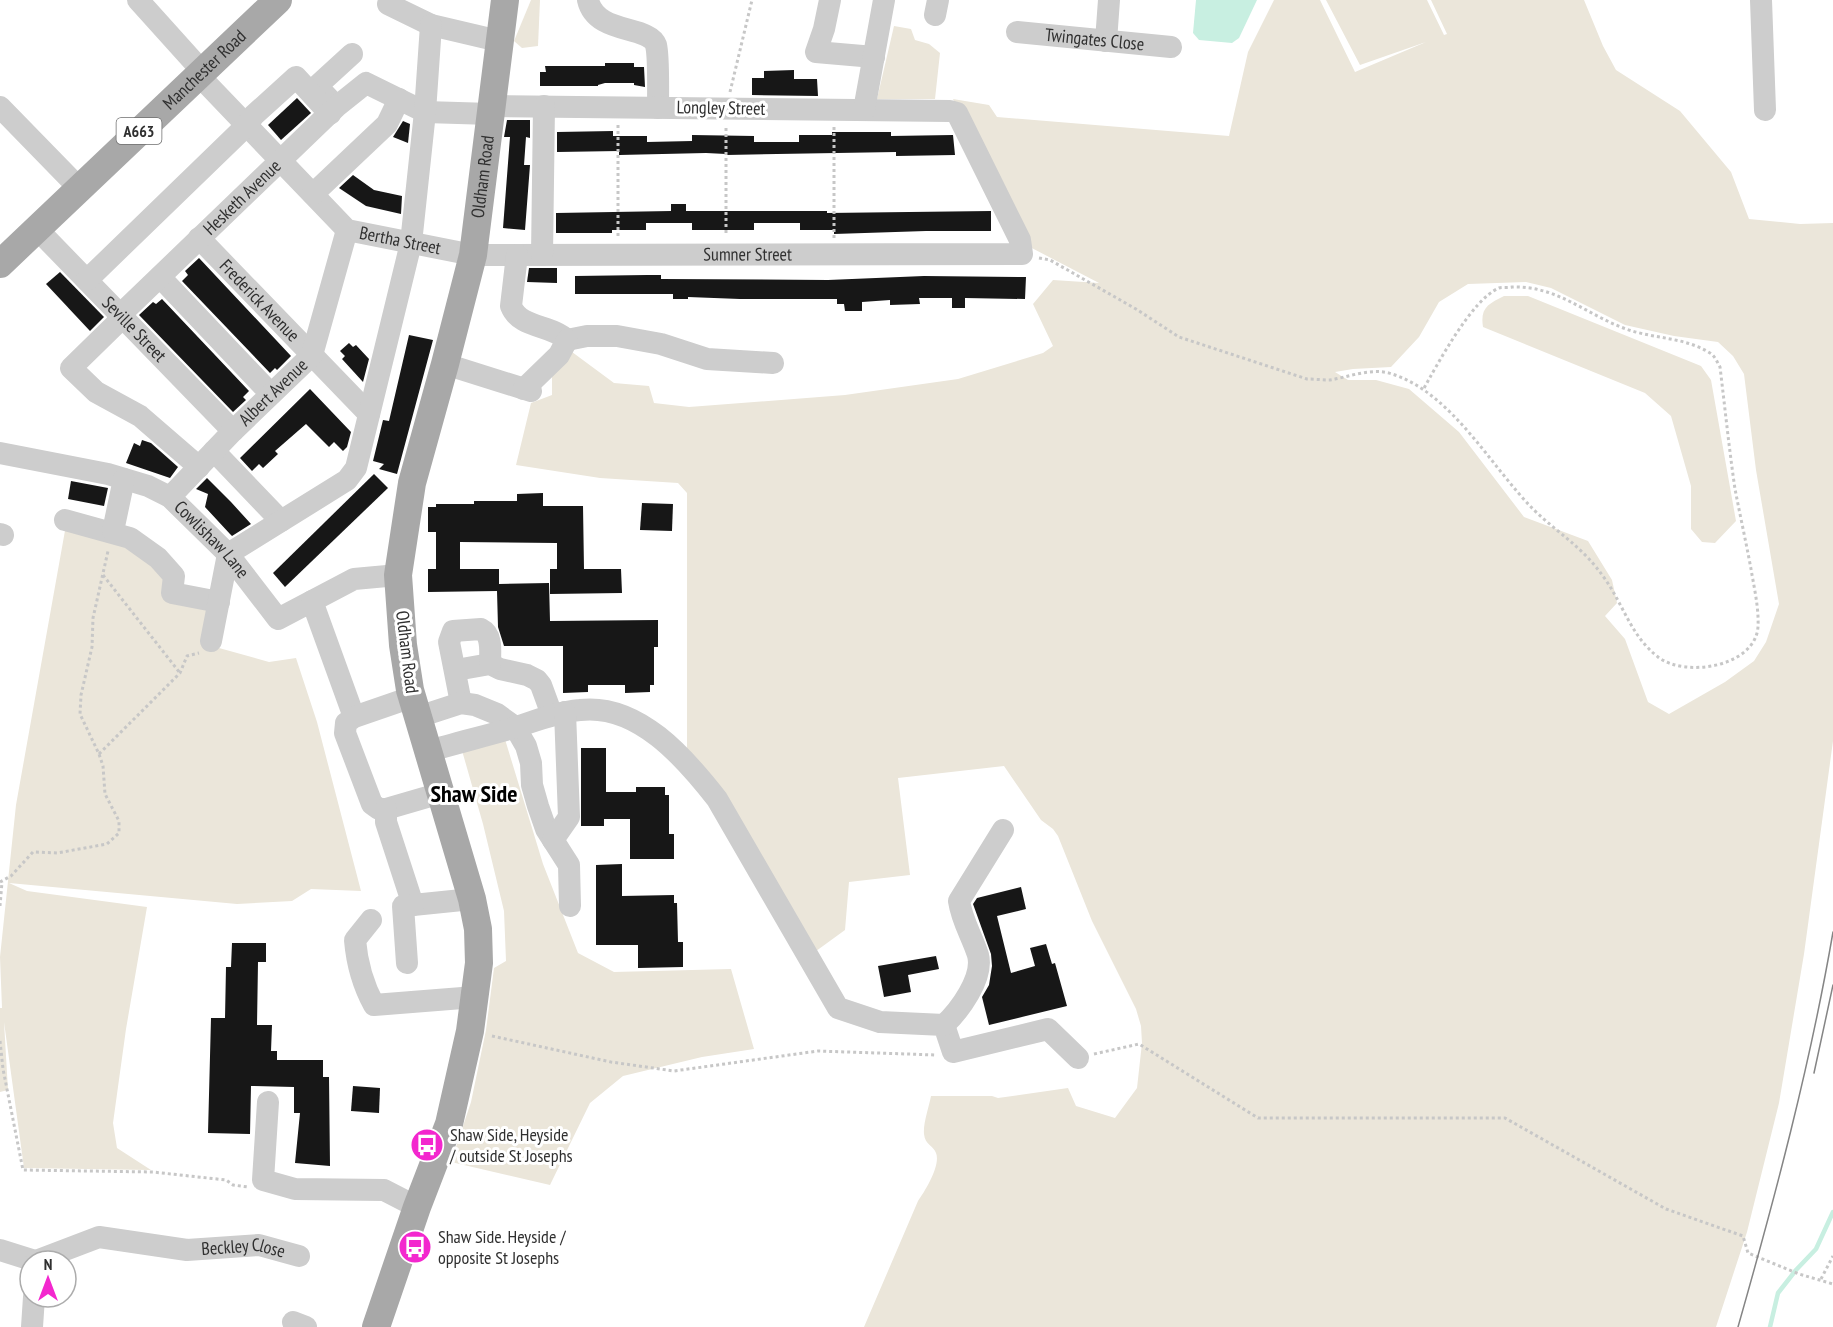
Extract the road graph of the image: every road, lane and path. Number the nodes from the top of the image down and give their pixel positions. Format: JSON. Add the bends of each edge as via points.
{"nodes":[{"id":1,"x":138,"y":0,"type":"edge"},
{"id":2,"x":278,"y":0,"type":"edge"},
{"id":3,"x":505,"y":0,"type":"edge"},
{"id":4,"x":588,"y":0,"type":"edge"},
{"id":5,"x":752,"y":0,"type":"edge"},
{"id":6,"x":830,"y":0,"type":"edge"},
{"id":7,"x":884,"y":0,"type":"edge"},
{"id":8,"x":1109,"y":0,"type":"edge"},
{"id":9,"x":1761,"y":0,"type":"edge"},
{"id":10,"x":388,"y":4,"type":"dead end"},
{"id":11,"x":430,"y":25,"type":"junction"},
{"id":12,"x":1017,"y":32,"type":"dead end"},
{"id":13,"x":499,"y":41,"type":"junction"},
{"id":14,"x":1106,"y":41,"type":"junction"},
{"id":15,"x":1171,"y":47,"type":"dead end"},
{"id":16,"x":352,"y":54,"type":"dead end"},
{"id":17,"x":874,"y":57,"type":"junction"},
{"id":18,"x":205,"y":78,"type":"junction"},
{"id":19,"x":399,"y":99,"type":"junction"},
{"id":20,"x":544,"y":106,"type":"junction"},
{"id":21,"x":0,"y":107,"type":"edge"},
{"id":22,"x":618,"y":107,"type":"junction"},
{"id":23,"x":658,"y":108,"type":"junction"},
{"id":24,"x":726,"y":108,"type":"junction"},
{"id":25,"x":492,"y":110,"type":"junction"},
{"id":26,"x":834,"y":110,"type":"junction"},
{"id":27,"x":864,"y":110,"type":"junction"},
{"id":28,"x":1765,"y":110,"type":"dead end"},
{"id":29,"x":333,"y":111,"type":"junction"},
{"id":30,"x":425,"y":112,"type":"junction"},
{"id":31,"x":246,"y":126,"type":"junction"},
{"id":32,"x":282,"y":161,"type":"junction"},
{"id":33,"x":79,"y":188,"type":"junction"},
{"id":34,"x":313,"y":194,"type":"junction"},
{"id":35,"x":36,"y":228,"type":"junction"},
{"id":36,"x":347,"y":230,"type":"junction"},
{"id":37,"x":199,"y":238,"type":"junction"},
{"id":38,"x":411,"y":243,"type":"junction"},
{"id":39,"x":1022,"y":254,"type":"junction"},
{"id":40,"x":473,"y":255,"type":"junction"},
{"id":41,"x":517,"y":255,"type":"junction"},
{"id":42,"x":542,"y":255,"type":"junction"},
{"id":43,"x":618,"y":255,"type":"junction"},
{"id":44,"x":726,"y":255,"type":"junction"},
{"id":45,"x":834,"y":255,"type":"junction"},
{"id":46,"x":0,"y":264,"type":"edge"},
{"id":47,"x":160,"y":277,"type":"junction"},
{"id":48,"x":87,"y":280,"type":"junction"},
{"id":49,"x":121,"y":314,"type":"junction"},
{"id":50,"x":567,"y":340,"type":"junction"},
{"id":51,"x":312,"y":355,"type":"junction"},
{"id":52,"x":773,"y":363,"type":"dead end"},
{"id":53,"x":445,"y":364,"type":"junction"},
{"id":54,"x":1422,"y":390,"type":"junction"},
{"id":55,"x":272,"y":394,"type":"junction"},
{"id":56,"x":369,"y":414,"type":"junction"},
{"id":57,"x":233,"y":431,"type":"junction"},
{"id":58,"x":214,"y":451,"type":"junction"},
{"id":59,"x":0,"y":453,"type":"edge"},
{"id":60,"x":199,"y":467,"type":"junction"},
{"id":61,"x":124,"y":479,"type":"junction"},
{"id":62,"x":170,"y":497,"type":"junction"},
{"id":63,"x":64,"y":520,"type":"dead end"},
{"id":64,"x":281,"y":521,"type":"junction"},
{"id":65,"x":113,"y":531,"type":"junction"},
{"id":66,"x":228,"y":554,"type":"junction"},
{"id":67,"x":103,"y":574,"type":"junction"},
{"id":68,"x":398,"y":575,"type":"junction"},
{"id":69,"x":312,"y":601,"type":"junction"},
{"id":70,"x":219,"y":602,"type":"junction"},
{"id":71,"x":212,"y":641,"type":"joint"},
{"id":72,"x":490,"y":664,"type":"junction"},
{"id":73,"x":456,"y":670,"type":"junction"},
{"id":74,"x":180,"y":673,"type":"junction"},
{"id":75,"x":461,"y":703,"type":"junction"},
{"id":76,"x":415,"y":707,"type":"junction"},
{"id":77,"x":559,"y":714,"type":"junction"},
{"id":78,"x":354,"y":717,"type":"junction"},
{"id":79,"x":515,"y":727,"type":"junction"},
{"id":80,"x":429,"y":751,"type":"junction"},
{"id":81,"x":99,"y":754,"type":"junction"},
{"id":82,"x":441,"y":794,"type":"junction"},
{"id":83,"x":386,"y":809,"type":"junction"},
{"id":84,"x":1003,"y":830,"type":"dead end"},
{"id":85,"x":553,"y":840,"type":"junction"},
{"id":86,"x":1,"y":882,"type":"edge"},
{"id":87,"x":472,"y":899,"type":"junction"},
{"id":88,"x":413,"y":904,"type":"junction"},
{"id":89,"x":0,"y":906,"type":"edge"},
{"id":90,"x":570,"y":906,"type":"dead end"},
{"id":91,"x":370,"y":920,"type":"dead end"},
{"id":92,"x":406,"y":963,"type":"dead end"},
{"id":93,"x":475,"y":997,"type":"junction"},
{"id":94,"x":944,"y":1025,"type":"junction"},
{"id":95,"x":470,"y":1031,"type":"junction"},
{"id":96,"x":0,"y":1041,"type":"edge"},
{"id":97,"x":952,"y":1052,"type":"junction"},
{"id":98,"x":1078,"y":1058,"type":"joint"},
{"id":99,"x":268,"y":1102,"type":"dead end"},
{"id":100,"x":257,"y":1189,"type":"dead end"},
{"id":101,"x":417,"y":1207,"type":"junction"},
{"id":102,"x":68,"y":1249,"type":"edge"},
{"id":103,"x":0,"y":1250,"type":"edge"},
{"id":104,"x":18,"y":1256,"type":"edge"},
{"id":105,"x":299,"y":1256,"type":"dead end"},
{"id":106,"x":1833,"y":1257,"type":"edge"},
{"id":107,"x":1821,"y":1279,"type":"junction"},
{"id":108,"x":1833,"y":1284,"type":"edge"},
{"id":109,"x":33,"y":1309,"type":"edge"},
{"id":110,"x":32,"y":1327,"type":"edge"},
{"id":111,"x":376,"y":1327,"type":"edge"}],
"edges":[{"from":1,"to":18,"type":"street","name":"Bertha Street"},
{"from":2,"to":18,"type":"main road","name":"Manchester Road","number":"A663"},
{"from":3,"to":13,"type":"main road","name":"Oldham Road"},
{"from":4,"to":23,"type":"street","via":[[597,15],[614,26],[649,36],[656,45]]},
{"from":5,"to":24,"type":"path"},
{"from":6,"to":17,"type":"street","via":[[816,52]]},
{"from":7,"to":17,"type":"street"},
{"from":8,"to":14,"type":"street"},
{"from":9,"to":28,"type":"street"},
{"from":10,"to":11,"type":"street"},
{"from":11,"to":13,"type":"street"},
{"from":11,"to":30,"type":"street"},
{"from":12,"to":14,"type":"street","name":"Twingates Close"},
{"from":13,"to":25,"type":"main road","name":"Oldham Road"},
{"from":14,"to":15,"type":"street","name":"Twingates Close"},
{"from":16,"to":29,"type":"street","via":[[317,86]]},
{"from":17,"to":27,"type":"street"},
{"from":18,"to":31,"type":"street","name":"Bertha Street"},
{"from":18,"to":33,"type":"main road","name":"Manchester Road","number":"A663"},
{"from":19,"to":29,"type":"street","name":"Hesketh Avenue","via":[[366,83]]},
{"from":19,"to":30,"type":"street"},
{"from":19,"to":34,"type":"street","via":[[387,124]]},
{"from":20,"to":22,"type":"street","name":"Longley Street"},
{"from":20,"to":25,"type":"street","name":"Longley Street"},
{"from":20,"to":42,"type":"street"},
{"from":21,"to":33,"type":"street"},
{"from":22,"to":23,"type":"street","name":"Longley Street"},
{"from":22,"to":43,"type":"path"},
{"from":23,"to":24,"type":"street","name":"Longley Street"},
{"from":24,"to":26,"type":"street","name":"Longley Street"},
{"from":24,"to":44,"type":"path"},
{"from":25,"to":30,"type":"street","name":"Longley Street"},
{"from":25,"to":40,"type":"main road","name":"Oldham Road"},
{"from":26,"to":27,"type":"street","name":"Longley Street"},
{"from":26,"to":45,"type":"path"},
{"from":27,"to":39,"type":"street","name":"Longley Street","via":[[957,113],[1020,240]]},
{"from":29,"to":31,"type":"street","via":[[296,77]]},
{"from":29,"to":32,"type":"street","name":"Hesketh Avenue"},
{"from":30,"to":38,"type":"street"},
{"from":31,"to":32,"type":"street","name":"Bertha Street"},
{"from":31,"to":48,"type":"street"},
{"from":32,"to":34,"type":"street","name":"Bertha Street"},
{"from":32,"to":37,"type":"street","name":"Hesketh Avenue"},
{"from":33,"to":35,"type":"main road","name":"Manchester Road","number":"A663"},
{"from":34,"to":36,"type":"street","name":"Bertha Street"},
{"from":35,"to":46,"type":"main road","name":"Manchester Road","number":"A663"},
{"from":35,"to":48,"type":"street","name":"Seville Street"},
{"from":36,"to":38,"type":"street","name":"Bertha Street"},
{"from":36,"to":51,"type":"street","name":"Albert Avenue"},
{"from":37,"to":47,"type":"street","name":"Hesketh Avenue"},
{"from":37,"to":51,"type":"street","name":"Frederick Avenue"},
{"from":38,"to":40,"type":"street","name":"Bertha Street"},
{"from":38,"to":56,"type":"street"},
{"from":39,"to":45,"type":"street","name":"Sumner Street"},
{"from":39,"to":54,"type":"path","via":[[1050,260],[1179,337],[1307,379],[1390,373]]},
{"from":40,"to":41,"type":"street","name":"Sumner Street"},
{"from":40,"to":53,"type":"main road","name":"Oldham Road"},
{"from":41,"to":42,"type":"street","name":"Sumner Street"},
{"from":41,"to":50,"type":"street","via":[[514,311],[518,317],[558,332]]},
{"from":42,"to":43,"type":"street","name":"Sumner Street"},
{"from":43,"to":44,"type":"street","name":"Sumner Street"},
{"from":44,"to":45,"type":"street","name":"Sumner Street"},
{"from":47,"to":49,"type":"street","name":"Hesketh Avenue"},
{"from":47,"to":55,"type":"street"},
{"from":48,"to":49,"type":"street","name":"Seville Street"},
{"from":49,"to":57,"type":"street","name":"Seville Street"},
{"from":49,"to":60,"type":"street","name":"Hesketh Avenue","via":[[116,324],[71,368],[96,392],[140,416]]},
{"from":50,"to":52,"type":"street","via":[[617,336],[707,358]]},
{"from":50,"to":53,"type":"street","via":[[528,390]]},
{"from":51,"to":55,"type":"street","name":"Albert Avenue"},
{"from":51,"to":56,"type":"street","name":"Frederick Avenue"},
{"from":53,"to":68,"type":"main road","name":"Oldham Road","via":[[412,483]]},
{"from":54,"to":54,"type":"path","via":[[1442,403],[1534,510],[1586,554],[1607,580],[1638,639],[1660,659],[1678,666],[1707,668],[1732,661],[1751,647],[1758,628],[1755,592],[1735,487],[1720,367],[1712,354],[1687,342],[1627,329],[1546,291],[1527,286],[1498,288],[1477,306],[1457,332]]},
{"from":55,"to":57,"type":"street","name":"Albert Avenue"},
{"from":56,"to":64,"type":"street","via":[[352,474]]},
{"from":57,"to":58,"type":"street","name":"Albert Avenue"},
{"from":58,"to":60,"type":"street","name":"Albert Avenue"},
{"from":58,"to":64,"type":"street"},
{"from":59,"to":61,"type":"street","name":"Cowlishaw Lane"},
{"from":60,"to":62,"type":"street","name":"Albert Avenue"},
{"from":61,"to":62,"type":"street","name":"Cowlishaw Lane"},
{"from":61,"to":65,"type":"street"},
{"from":62,"to":66,"type":"street","name":"Cowlishaw Lane"},
{"from":63,"to":65,"type":"street"},
{"from":64,"to":66,"type":"street"},
{"from":65,"to":67,"type":"path"},
{"from":65,"to":70,"type":"street","via":[[158,558],[174,576],[172,593]]},
{"from":66,"to":69,"type":"street","name":"Cowlishaw Lane","via":[[278,619]]},
{"from":66,"to":70,"type":"street"},
{"from":67,"to":74,"type":"path"},
{"from":67,"to":81,"type":"path","via":[[80,714]]},
{"from":68,"to":69,"type":"street","name":"Cowlishaw Lane","via":[[354,579]]},
{"from":68,"to":76,"type":"main road","name":"Oldham Road","via":[[403,645]]},
{"from":69,"to":78,"type":"street"},
{"from":70,"to":71,"type":"street"},
{"from":71,"to":74,"type":"path","via":[[208,650],[187,656]]},
{"from":72,"to":73,"type":"street"},
{"from":72,"to":73,"type":"street","via":[[489,635],[485,631],[456,630],[449,639]]},
{"from":72,"to":77,"type":"street","via":[[537,680]]},
{"from":73,"to":75,"type":"street"},
{"from":74,"to":81,"type":"path"},
{"from":75,"to":76,"type":"street"},
{"from":75,"to":79,"type":"street","via":[[497,714]]},
{"from":76,"to":78,"type":"street"},
{"from":76,"to":80,"type":"main road","name":"Oldham Road"},
{"from":77,"to":79,"type":"street"},
{"from":77,"to":85,"type":"street","via":[[569,818]]},
{"from":77,"to":94,"type":"street","via":[[605,711],[645,726],[694,770],[717,799],[838,1008],[880,1022]]},
{"from":78,"to":83,"type":"street","via":[[346,723],[345,733],[372,804]]},
{"from":79,"to":80,"type":"street"},
{"from":79,"to":85,"type":"street","via":[[526,746],[538,806]]},
{"from":80,"to":82,"type":"main road","name":"Oldham Road"},
{"from":81,"to":86,"type":"path","via":[[105,794],[119,821],[119,833],[106,844],[57,853],[33,852]]},
{"from":82,"to":83,"type":"street"},
{"from":82,"to":87,"type":"main road","name":"Oldham Road"},
{"from":83,"to":88,"type":"street","via":[[386,822]]},
{"from":84,"to":94,"type":"street","via":[[959,901],[979,958],[969,992]]},
{"from":85,"to":90,"type":"street","via":[[569,865]]},
{"from":86,"to":89,"type":"path"},
{"from":87,"to":88,"type":"street"},
{"from":87,"to":93,"type":"main road","name":"Oldham Road","via":[[478,929]]},
{"from":88,"to":92,"type":"street","via":[[403,906]]},
{"from":91,"to":93,"type":"street","via":[[355,940],[356,962],[374,1005]]},
{"from":93,"to":95,"type":"main road","name":"Oldham Road"},
{"from":94,"to":97,"type":"street"},
{"from":95,"to":97,"type":"path","via":[[611,1062],[674,1071],[818,1051],[934,1056]]},
{"from":95,"to":101,"type":"main road","name":"Oldham Road","via":[[449,1124]]},
{"from":96,"to":100,"type":"path","via":[[23,1170],[153,1172],[226,1180]]},
{"from":97,"to":98,"type":"street","via":[[1048,1029]]},
{"from":98,"to":107,"type":"path","via":[[1139,1044],[1258,1118],[1505,1118],[1666,1209],[1743,1236],[1748,1253]]},
{"from":99,"to":101,"type":"street","via":[[263,1180],[295,1189],[384,1190]]},
{"from":101,"to":111,"type":"main road","name":"Oldham Road"},
{"from":102,"to":105,"type":"street","name":"Beckley Close","via":[[99,1237],[187,1250],[260,1245]]},
{"from":103,"to":104,"type":"street"},
{"from":106,"to":107,"type":"path"},
{"from":107,"to":108,"type":"path"},
{"from":109,"to":110,"type":"street"}]}
